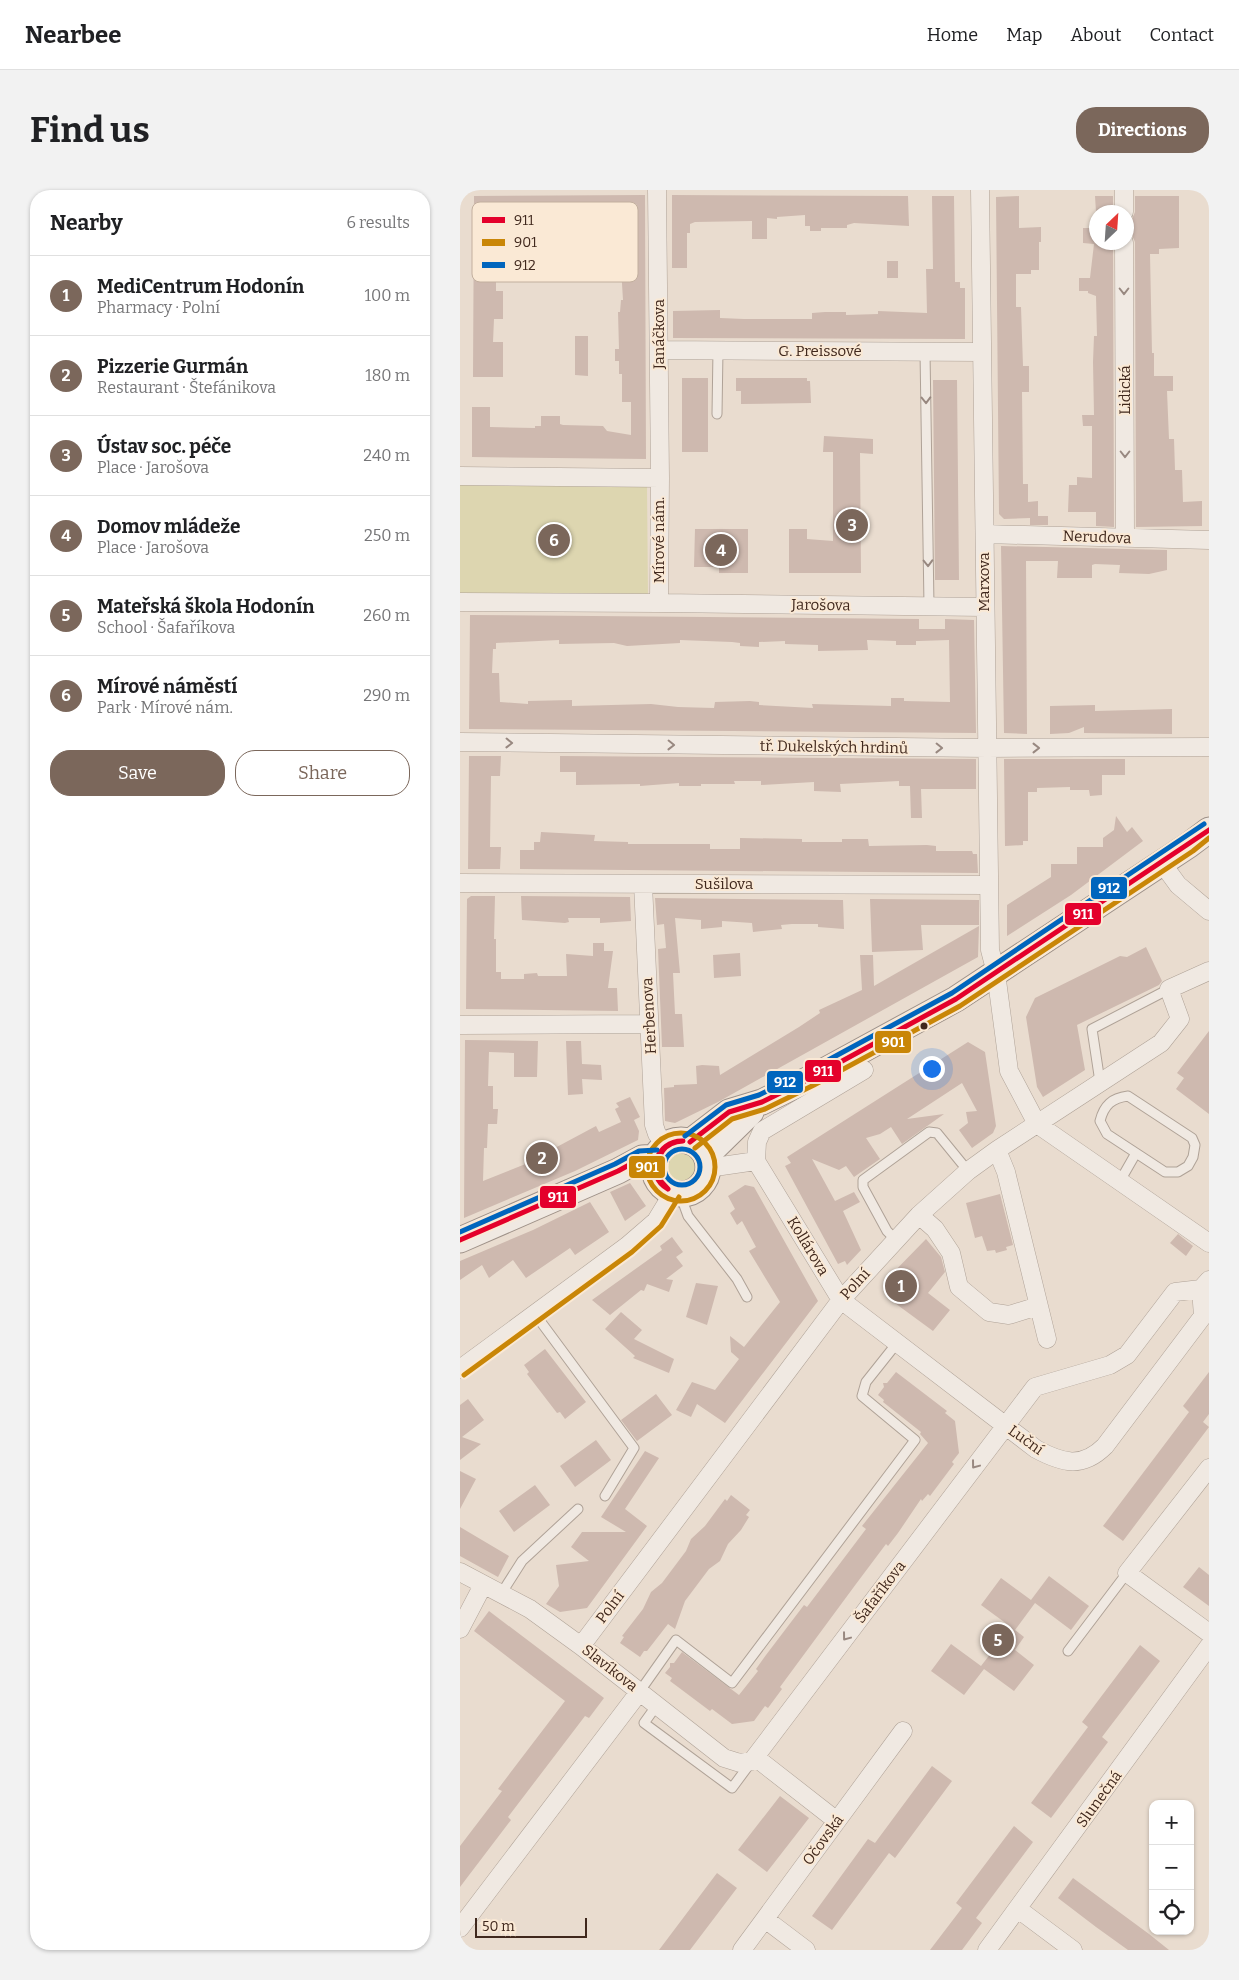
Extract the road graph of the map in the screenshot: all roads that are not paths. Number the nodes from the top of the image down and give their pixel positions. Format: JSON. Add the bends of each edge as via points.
{"nodes":[{"id":1,"x":658,"y":190,"type":"edge"},
{"id":2,"x":980,"y":190,"type":"edge"},
{"id":3,"x":1124,"y":190,"type":"edge"},
{"id":4,"x":1124,"y":205,"type":"edge"},
{"id":5,"x":1124,"y":250,"type":"edge"},
{"id":6,"x":659,"y":350,"type":"junction"},
{"id":7,"x":718,"y":350,"type":"junction"},
{"id":8,"x":925,"y":352,"type":"junction"},
{"id":9,"x":981,"y":352,"type":"junction"},
{"id":10,"x":717,"y":414,"type":"dead end"},
{"id":11,"x":460,"y":476,"type":"edge"},
{"id":12,"x":660,"y":478,"type":"junction"},
{"id":13,"x":985,"y":534,"type":"junction"},
{"id":14,"x":1125,"y":538,"type":"junction"},
{"id":15,"x":1209,"y":540,"type":"edge"},
{"id":16,"x":460,"y":602,"type":"edge"},
{"id":17,"x":659,"y":603,"type":"junction"},
{"id":18,"x":929,"y":606,"type":"junction"},
{"id":19,"x":984,"y":607,"type":"junction"},
{"id":20,"x":460,"y":742,"type":"edge"},
{"id":21,"x":988,"y":748,"type":"junction"},
{"id":22,"x":1209,"y":748,"type":"edge"},
{"id":23,"x":1208,"y":830,"type":"edge"},
{"id":24,"x":1162,"y":863,"type":"junction"},
{"id":25,"x":460,"y":883,"type":"edge"},
{"id":26,"x":643,"y":884,"type":"junction"},
{"id":27,"x":988,"y":885,"type":"junction"},
{"id":28,"x":1209,"y":911,"type":"edge"},
{"id":29,"x":1209,"y":971,"type":"edge"},
{"id":30,"x":996,"y":973,"type":"junction"},
{"id":31,"x":1170,"y":989,"type":"junction"},
{"id":32,"x":649,"y":1024,"type":"junction"},
{"id":33,"x":460,"y":1025,"type":"edge"},
{"id":34,"x":864,"y":1070,"type":"dead end"},
{"id":35,"x":1100,"y":1082,"type":"junction"},
{"id":36,"x":1037,"y":1124,"type":"junction"},
{"id":37,"x":997,"y":1150,"type":"junction"},
{"id":38,"x":1136,"y":1153,"type":"junction"},
{"id":39,"x":680,"y":1157,"type":"junction"},
{"id":40,"x":756,"y":1161,"type":"junction"},
{"id":41,"x":968,"y":1171,"type":"junction"},
{"id":42,"x":1120,"y":1181,"type":"junction"},
{"id":43,"x":677,"y":1194,"type":"junction"},
{"id":44,"x":919,"y":1215,"type":"junction"},
{"id":45,"x":460,"y":1240,"type":"edge"},
{"id":46,"x":896,"y":1240,"type":"junction"},
{"id":47,"x":1209,"y":1243,"type":"edge"},
{"id":48,"x":1205,"y":1284,"type":"edge"},
{"id":49,"x":747,"y":1297,"type":"dead end"},
{"id":50,"x":841,"y":1300,"type":"junction"},
{"id":51,"x":1038,"y":1306,"type":"junction"},
{"id":52,"x":535,"y":1314,"type":"junction"},
{"id":53,"x":1046,"y":1339,"type":"dead end"},
{"id":54,"x":897,"y":1343,"type":"junction"},
{"id":55,"x":460,"y":1369,"type":"edge"},
{"id":56,"x":1004,"y":1426,"type":"junction"},
{"id":57,"x":1209,"y":1468,"type":"edge"},
{"id":58,"x":605,"y":1496,"type":"dead end"},
{"id":59,"x":578,"y":1509,"type":"dead end"},
{"id":60,"x":460,"y":1572,"type":"edge"},
{"id":61,"x":1127,"y":1574,"type":"junction"},
{"id":62,"x":483,"y":1584,"type":"junction"},
{"id":63,"x":501,"y":1594,"type":"junction"},
{"id":64,"x":460,"y":1629,"type":"edge"},
{"id":65,"x":1209,"y":1633,"type":"edge"},
{"id":66,"x":581,"y":1646,"type":"junction"},
{"id":67,"x":1209,"y":1646,"type":"edge"},
{"id":68,"x":1068,"y":1651,"type":"dead end"},
{"id":69,"x":640,"y":1692,"type":"junction"},
{"id":70,"x":657,"y":1705,"type":"junction"},
{"id":71,"x":903,"y":1731,"type":"dead end"},
{"id":72,"x":754,"y":1759,"type":"junction"},
{"id":73,"x":837,"y":1821,"type":"junction"},
{"id":74,"x":1018,"y":1909,"type":"junction"},
{"id":75,"x":765,"y":1919,"type":"junction"},
{"id":76,"x":460,"y":1928,"type":"edge"},
{"id":77,"x":742,"y":1950,"type":"edge"},
{"id":78,"x":806,"y":1950,"type":"edge"},
{"id":79,"x":987,"y":1950,"type":"edge"},
{"id":80,"x":1073,"y":1950,"type":"edge"}],
"edges":[{"from":1,"to":6,"type":"street","name":"Janáčkova"},
{"from":2,"to":9,"type":"street","name":"Marxova"},
{"from":3,"to":4,"type":"street"},
{"from":5,"to":14,"type":"street","name":"Lidická","one_way":true},
{"from":6,"to":7,"type":"street","name":"G. Preissové"},
{"from":6,"to":12,"type":"street","name":"Janáčkova"},
{"from":7,"to":8,"type":"street","name":"G. Preissové"},
{"from":7,"to":10,"type":"lane"},
{"from":8,"to":9,"type":"street","name":"G. Preissové"},
{"from":8,"to":18,"type":"lane","one_way":true},
{"from":9,"to":13,"type":"street","name":"Marxova"},
{"from":11,"to":12,"type":"street","name":"Mírové nám."},
{"from":12,"to":17,"type":"street","name":"Mírové nám."},
{"from":13,"to":14,"type":"street","name":"Nerudova"},
{"from":13,"to":19,"type":"street","name":"Marxova"},
{"from":14,"to":15,"type":"street","name":"Nerudova"},
{"from":16,"to":17,"type":"street","name":"Mírové nám."},
{"from":17,"to":18,"type":"street","name":"Jarošova"},
{"from":18,"to":19,"type":"street","name":"Jarošova"},
{"from":19,"to":21,"type":"street","name":"Marxova"},
{"from":20,"to":21,"type":"street","name":"tř. Dukelských hrdinů","one_way":true},
{"from":21,"to":22,"type":"street","name":"tř. Dukelských hrdinů","one_way":true},
{"from":21,"to":27,"type":"street","name":"Marxova"},
{"from":23,"to":24,"type":"main road"},
{"from":24,"to":28,"type":"street","via":[[1178,884]]},
{"from":24,"to":30,"type":"main road"},
{"from":25,"to":26,"type":"street","name":"Sušilova"},
{"from":26,"to":27,"type":"street","name":"Sušilova"},
{"from":26,"to":32,"type":"street","name":"Herbenova"},
{"from":27,"to":30,"type":"street","name":"Marxova","via":[[990,950]]},
{"from":29,"to":31,"type":"street"},
{"from":30,"to":36,"type":"street","name":"Marxova","via":[[1009,1071]]},
{"from":30,"to":39,"type":"main road","via":[[864,1050],[762,1102],[729,1112]]},
{"from":31,"to":35,"type":"street","name":"Polní","via":[[1180,1019],[1161,1042]]},
{"from":31,"to":35,"type":"lane","via":[[1092,1029]]},
{"from":32,"to":33,"type":"street"},
{"from":32,"to":39,"type":"street","name":"Herbenova","via":[[654,1125],[657,1134]]},
{"from":34,"to":40,"type":"street","via":[[762,1131],[757,1142]]},
{"from":35,"to":36,"type":"street","name":"Polní"},
{"from":36,"to":37,"type":"street","name":"Polní"},
{"from":36,"to":42,"type":"street"},
{"from":37,"to":41,"type":"street","name":"Polní"},
{"from":37,"to":51,"type":"street","via":[[1006,1172]]},
{"from":38,"to":38,"type":"lane","via":[[1165,1172],[1178,1172],[1188,1166],[1195,1145],[1192,1138],[1128,1096],[1120,1097],[1108,1104],[1100,1121],[1107,1134]]},
{"from":38,"to":42,"type":"lane"},
{"from":39,"to":40,"type":"street"},
{"from":39,"to":43,"type":"main road","via":[[666,1189]]},
{"from":39,"to":43,"type":"main road","via":[[704,1182],[694,1191]]},
{"from":39,"to":45,"type":"main road","via":[[618,1171]]},
{"from":40,"to":50,"type":"street","name":"Kollárova"},
{"from":41,"to":44,"type":"street","name":"Polní"},
{"from":41,"to":46,"type":"lane","via":[[937,1133],[929,1132],[863,1180],[863,1187],[887,1231]]},
{"from":42,"to":47,"type":"street"},
{"from":43,"to":49,"type":"lane","via":[[688,1216],[738,1279]]},
{"from":43,"to":52,"type":"street","via":[[644,1233]]},
{"from":44,"to":46,"type":"street","name":"Polní"},
{"from":44,"to":51,"type":"street","via":[[935,1229],[951,1253],[959,1287],[989,1312],[1009,1315]]},
{"from":46,"to":50,"type":"street","name":"Polní"},
{"from":48,"to":56,"type":"street","name":"Luční","via":[[1174,1292],[1127,1355],[1110,1366],[1035,1386]]},
{"from":48,"to":56,"type":"street","name":"Luční","via":[[1202,1316],[1094,1457],[1076,1461],[1056,1460]]},
{"from":50,"to":54,"type":"street","name":"Kollárova"},
{"from":50,"to":66,"type":"street","name":"Polní"},
{"from":51,"to":53,"type":"street"},
{"from":52,"to":55,"type":"street"},
{"from":52,"to":58,"type":"lane","via":[[634,1448]]},
{"from":54,"to":56,"type":"street","name":"Kollárova"},
{"from":54,"to":69,"type":"lane","via":[[866,1382],[862,1396],[915,1440],[732,1683],[676,1640]]},
{"from":56,"to":72,"type":"street","name":"Šafaříkova","one_way":true},
{"from":57,"to":61,"type":"street"},
{"from":59,"to":63,"type":"lane","via":[[522,1561]]},
{"from":60,"to":62,"type":"street","name":"Slavíkova"},
{"from":61,"to":65,"type":"street"},
{"from":61,"to":68,"type":"lane"},
{"from":62,"to":63,"type":"street","name":"Slavíkova"},
{"from":62,"to":64,"type":"street"},
{"from":63,"to":66,"type":"street","name":"Slavíkova","via":[[530,1609]]},
{"from":66,"to":69,"type":"street","name":"Slavíkova"},
{"from":67,"to":74,"type":"street","name":"Slunečná"},
{"from":69,"to":70,"type":"street","name":"Slavíkova"},
{"from":69,"to":76,"type":"street"},
{"from":70,"to":72,"type":"street","name":"Slavíkova","via":[[724,1758],[740,1763]]},
{"from":70,"to":72,"type":"lane","via":[[644,1723],[732,1788]]},
{"from":71,"to":73,"type":"street","name":"Očovská"},
{"from":72,"to":73,"type":"street"},
{"from":73,"to":75,"type":"street","name":"Očovská"},
{"from":74,"to":79,"type":"street","name":"Slunečná"},
{"from":74,"to":80,"type":"street"},
{"from":75,"to":77,"type":"street","name":"Očovská"},
{"from":75,"to":78,"type":"street"}]}
